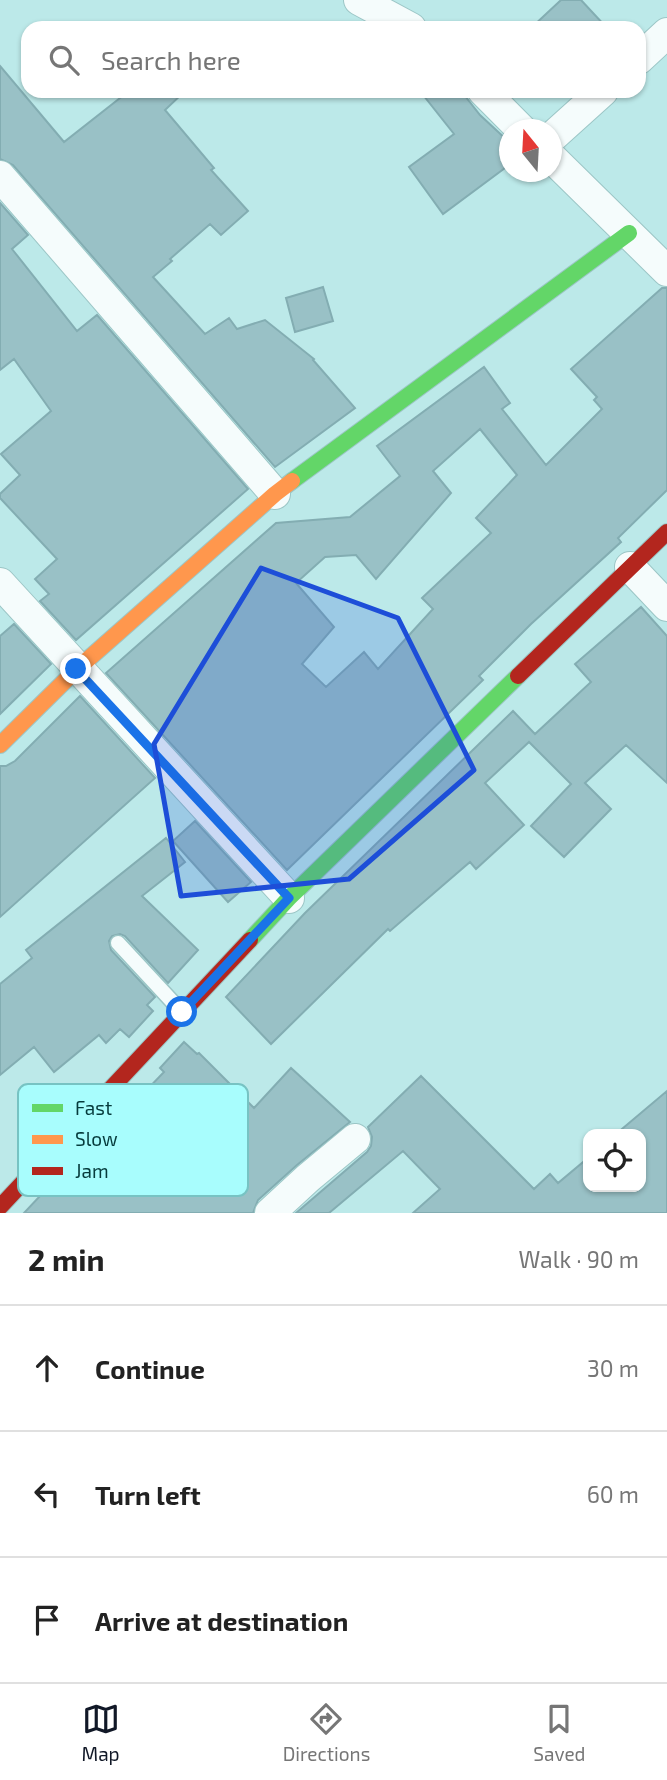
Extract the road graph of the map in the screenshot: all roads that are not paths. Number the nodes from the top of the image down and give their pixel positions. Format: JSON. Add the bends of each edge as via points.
{"nodes":[{"id":1,"x":359,"y":0,"type":"edge"},
{"id":2,"x":398,"y":21,"type":"edge"},
{"id":3,"x":667,"y":33,"type":"edge"},
{"id":4,"x":646,"y":52,"type":"edge"},
{"id":5,"x":490,"y":98,"type":"edge"},
{"id":6,"x":595,"y":98,"type":"edge"},
{"id":7,"x":511,"y":119,"type":"edge"},
{"id":8,"x":562,"y":127,"type":"edge"},
{"id":9,"x":562,"y":169,"type":"edge"},
{"id":10,"x":0,"y":176,"type":"edge"},
{"id":11,"x":629,"y":233,"type":"junction"},
{"id":12,"x":667,"y":271,"type":"edge"},
{"id":13,"x":275,"y":494,"type":"junction"},
{"id":14,"x":667,"y":532,"type":"edge"},
{"id":15,"x":630,"y":567,"type":"junction"},
{"id":16,"x":0,"y":583,"type":"edge"},
{"id":17,"x":667,"y":606,"type":"edge"},
{"id":18,"x":76,"y":669,"type":"junction"},
{"id":19,"x":0,"y":745,"type":"edge"},
{"id":20,"x":289,"y":898,"type":"junction"},
{"id":21,"x":118,"y":943,"type":"dead end"},
{"id":22,"x":182,"y":1012,"type":"junction"},
{"id":23,"x":114,"y":1084,"type":"edge"},
{"id":24,"x":355,"y":1139,"type":"dead end"},
{"id":25,"x":18,"y":1187,"type":"edge"},
{"id":26,"x":0,"y":1206,"type":"edge"},
{"id":27,"x":270,"y":1213,"type":"edge"}],
"edges":[{"from":1,"to":2,"type":"street"},
{"from":3,"to":4,"type":"street"},
{"from":5,"to":7,"type":"street"},
{"from":6,"to":8,"type":"street"},
{"from":9,"to":11,"type":"street"},
{"from":10,"to":13,"type":"street"},
{"from":11,"to":12,"type":"street"},
{"from":11,"to":13,"type":"street"},
{"from":13,"to":18,"type":"street"},
{"from":14,"to":15,"type":"street"},
{"from":15,"to":17,"type":"street"},
{"from":15,"to":20,"type":"street"},
{"from":16,"to":18,"type":"street"},
{"from":18,"to":19,"type":"street"},
{"from":18,"to":20,"type":"street"},
{"from":20,"to":22,"type":"street"},
{"from":21,"to":22,"type":"lane"},
{"from":22,"to":23,"type":"street"},
{"from":24,"to":27,"type":"street"},
{"from":25,"to":26,"type":"street"}]}
